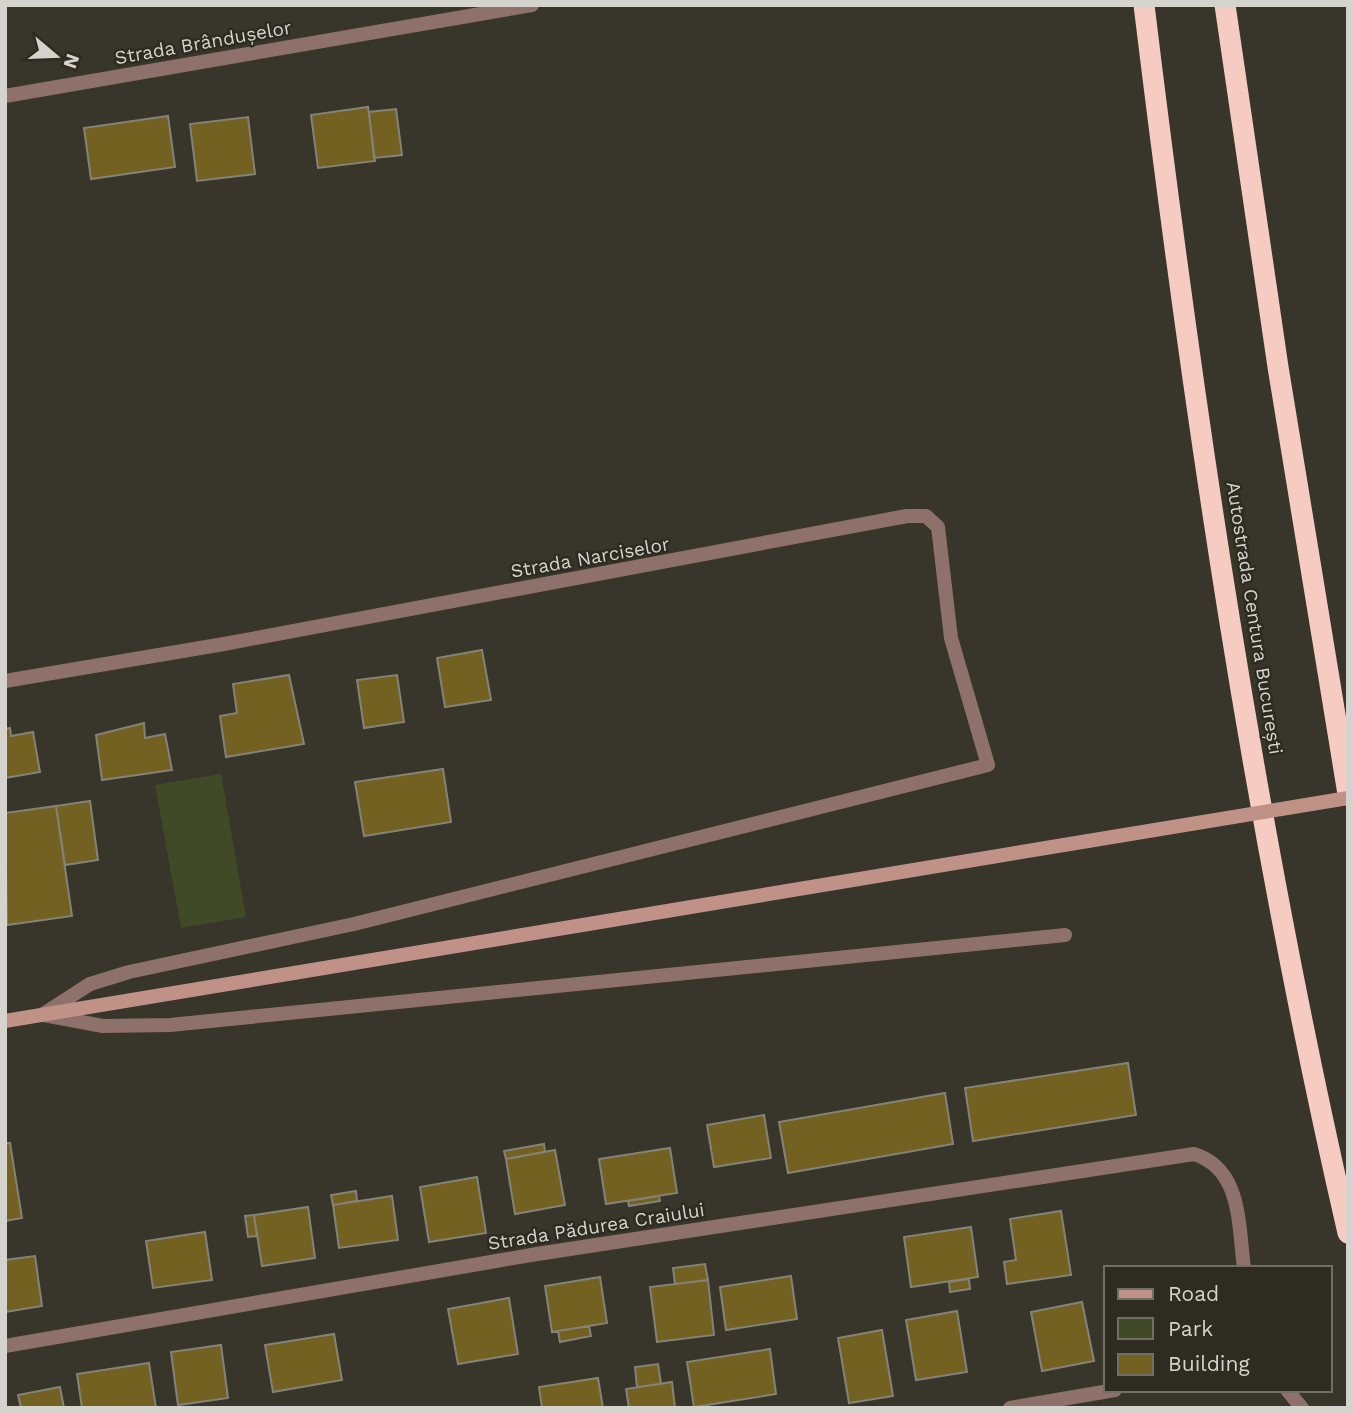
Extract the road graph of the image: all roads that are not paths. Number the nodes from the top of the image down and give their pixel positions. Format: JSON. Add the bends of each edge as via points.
{"nodes":[{"id":1,"x":532,"y":5,"type":"edge"},
{"id":2,"x":1144,"y":5,"type":"edge"},
{"id":3,"x":1225,"y":5,"type":"edge"},
{"id":4,"x":5,"y":96,"type":"edge"},
{"id":5,"x":5,"y":681,"type":"edge"},
{"id":6,"x":1348,"y":796,"type":"edge"},
{"id":7,"x":1065,"y":935,"type":"dead end"},
{"id":8,"x":42,"y":1015,"type":"junction"},
{"id":9,"x":5,"y":1021,"type":"edge"},
{"id":10,"x":1348,"y":1233,"type":"edge"},
{"id":11,"x":1244,"y":1266,"type":"edge"},
{"id":12,"x":5,"y":1346,"type":"edge"},
{"id":13,"x":1104,"y":1392,"type":"edge"},
{"id":14,"x":1289,"y":1392,"type":"edge"},
{"id":15,"x":1010,"y":1408,"type":"edge"},
{"id":16,"x":1302,"y":1408,"type":"edge"}],
"edges":[{"from":1,"to":4,"type":"street","name":"Strada Brândușelor"},
{"from":2,"to":10,"type":"highway","name":"Autostrada Centura București","via":[[1250,741]]},
{"from":3,"to":6,"type":"highway"},
{"from":5,"to":8,"type":"street","name":"Strada Narciselor","via":[[926,516],[938,527],[951,638],[988,765],[354,924],[129,972],[90,984]]},
{"from":6,"to":8,"type":"main road","bridge":true},
{"from":7,"to":8,"type":"street","via":[[170,1025],[103,1026]]},
{"from":8,"to":9,"type":"main road"},
{"from":11,"to":12,"type":"street","name":"Strada Pădurea Craiului","via":[[1233,1189],[1212,1159],[1194,1154],[537,1254]]},
{"from":13,"to":15,"type":"street"},
{"from":14,"to":16,"type":"street"}]}
